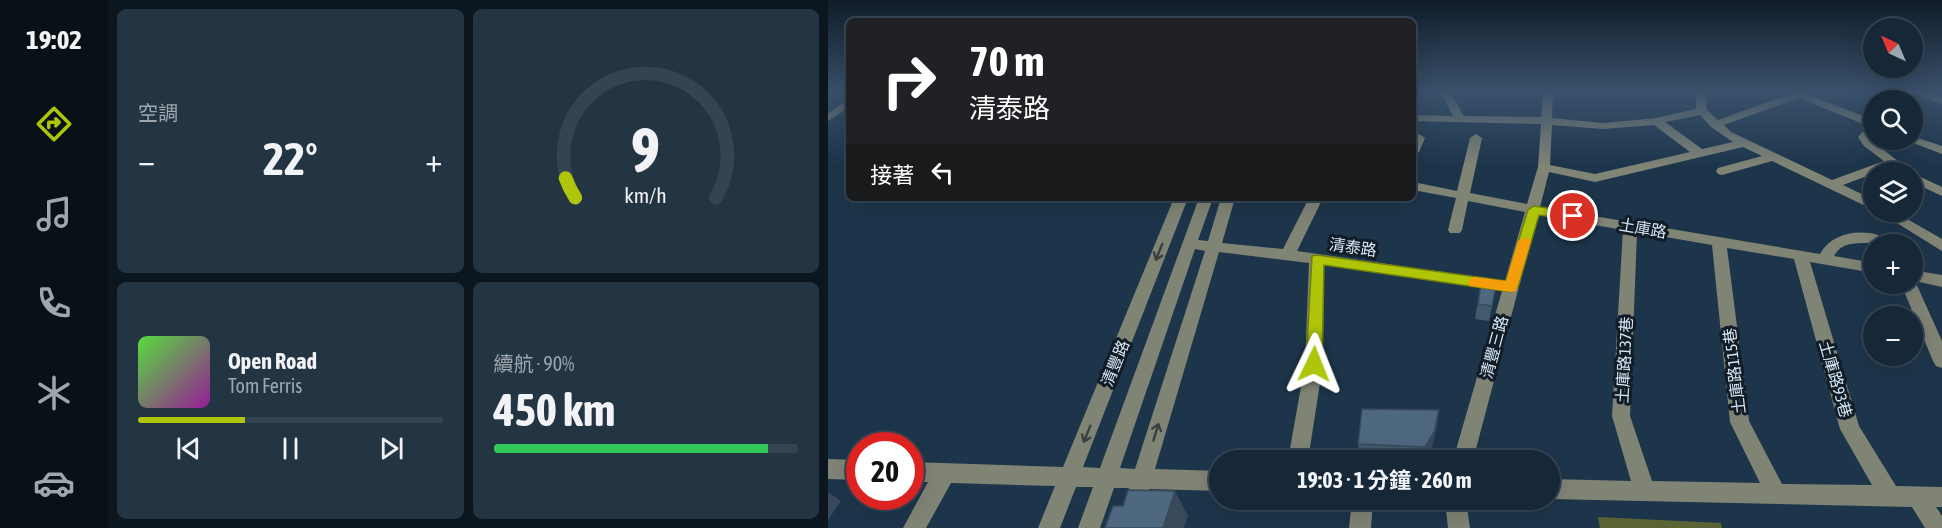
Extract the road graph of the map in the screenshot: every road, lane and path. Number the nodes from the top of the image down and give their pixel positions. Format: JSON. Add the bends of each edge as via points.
{"nodes":[{"id":1,"x":1548,"y":117,"type":"edge"},
{"id":2,"x":1673,"y":117,"type":"edge"},
{"id":3,"x":1707,"y":117,"type":"edge"},
{"id":4,"x":1737,"y":117,"type":"edge"},
{"id":5,"x":1416,"y":118,"type":"edge"},
{"id":6,"x":1460,"y":118,"type":"joint"},
{"id":7,"x":1656,"y":120,"type":"junction"},
{"id":8,"x":1548,"y":121,"type":"junction"},
{"id":9,"x":1715,"y":125,"type":"junction"},
{"id":10,"x":1419,"y":138,"type":"dead end"},
{"id":11,"x":1476,"y":138,"type":"dead end"},
{"id":12,"x":1743,"y":143,"type":"junction"},
{"id":13,"x":1923,"y":143,"type":"edge"},
{"id":14,"x":1416,"y":145,"type":"edge"},
{"id":15,"x":1877,"y":150,"type":"edge"},
{"id":16,"x":1942,"y":150,"type":"edge"},
{"id":17,"x":1701,"y":154,"type":"junction"},
{"id":18,"x":1773,"y":157,"type":"junction"},
{"id":19,"x":1892,"y":162,"type":"edge"},
{"id":20,"x":1544,"y":167,"type":"junction"},
{"id":21,"x":1722,"y":171,"type":"dead end"},
{"id":22,"x":1863,"y":173,"type":"edge"},
{"id":23,"x":1923,"y":182,"type":"edge"},
{"id":24,"x":1832,"y":185,"type":"junction"},
{"id":25,"x":1416,"y":187,"type":"edge"},
{"id":26,"x":1942,"y":192,"type":"edge"},
{"id":27,"x":1464,"y":196,"type":"junction"},
{"id":28,"x":1863,"y":200,"type":"edge"},
{"id":29,"x":1180,"y":201,"type":"edge"},
{"id":30,"x":1205,"y":201,"type":"edge"},
{"id":31,"x":1227,"y":201,"type":"edge"},
{"id":32,"x":1315,"y":201,"type":"edge"},
{"id":33,"x":1534,"y":210,"type":"junction"},
{"id":34,"x":1902,"y":222,"type":"edge"},
{"id":35,"x":1630,"y":226,"type":"junction"},
{"id":36,"x":1455,"y":230,"type":"dead end"},
{"id":37,"x":1863,"y":239,"type":"edge"},
{"id":38,"x":1719,"y":241,"type":"junction"},
{"id":39,"x":1190,"y":244,"type":"junction"},
{"id":40,"x":1942,"y":246,"type":"edge"},
{"id":41,"x":1215,"y":247,"type":"junction"},
{"id":42,"x":1800,"y":254,"type":"junction"},
{"id":43,"x":1288,"y":255,"type":"junction"},
{"id":44,"x":1825,"y":259,"type":"junction"},
{"id":45,"x":1317,"y":260,"type":"junction"},
{"id":46,"x":1863,"y":266,"type":"edge"},
{"id":47,"x":1923,"y":277,"type":"edge"},
{"id":48,"x":1942,"y":281,"type":"edge"},
{"id":49,"x":1511,"y":287,"type":"junction"},
{"id":50,"x":1913,"y":294,"type":"edge"},
{"id":51,"x":1942,"y":361,"type":"edge"},
{"id":52,"x":1300,"y":450,"type":"edge"},
{"id":53,"x":1466,"y":450,"type":"edge"},
{"id":54,"x":828,"y":469,"type":"edge"},
{"id":55,"x":846,"y":470,"type":"edge"},
{"id":56,"x":924,"y":472,"type":"edge"},
{"id":57,"x":945,"y":473,"type":"junction"},
{"id":58,"x":1070,"y":477,"type":"junction"},
{"id":59,"x":1107,"y":478,"type":"junction"},
{"id":60,"x":1142,"y":479,"type":"junction"},
{"id":61,"x":1209,"y":481,"type":"edge"},
{"id":62,"x":1560,"y":489,"type":"edge"},
{"id":63,"x":1645,"y":491,"type":"junction"},
{"id":64,"x":1776,"y":493,"type":"junction"},
{"id":65,"x":1890,"y":496,"type":"junction"},
{"id":66,"x":1917,"y":496,"type":"junction"},
{"id":67,"x":1942,"y":496,"type":"edge"},
{"id":68,"x":1362,"y":510,"type":"edge"},
{"id":69,"x":1457,"y":510,"type":"edge"},
{"id":70,"x":914,"y":528,"type":"edge"},
{"id":71,"x":1049,"y":528,"type":"edge"},
{"id":72,"x":1089,"y":528,"type":"edge"},
{"id":73,"x":1127,"y":528,"type":"edge"},
{"id":74,"x":1360,"y":528,"type":"edge"},
{"id":75,"x":1459,"y":528,"type":"edge"},
{"id":76,"x":1937,"y":528,"type":"edge"}],
"edges":[{"from":1,"to":8,"type":"street","name":"清豐三路"},
{"from":2,"to":7,"type":"street"},
{"from":3,"to":9,"type":"street"},
{"from":4,"to":9,"type":"street"},
{"from":5,"to":6,"type":"street"},
{"from":6,"to":8,"type":"street"},
{"from":7,"to":8,"type":"street","via":[[1603,126]]},
{"from":7,"to":17,"type":"street"},
{"from":8,"to":20,"type":"street","name":"清豐三路"},
{"from":9,"to":12,"type":"street"},
{"from":10,"to":14,"type":"street"},
{"from":11,"to":27,"type":"street"},
{"from":12,"to":17,"type":"street"},
{"from":12,"to":18,"type":"street"},
{"from":13,"to":16,"type":"street"},
{"from":15,"to":19,"type":"street"},
{"from":17,"to":20,"type":"street","via":[[1595,178]]},
{"from":18,"to":21,"type":"street"},
{"from":18,"to":24,"type":"street"},
{"from":20,"to":33,"type":"street","name":"清豐三路"},
{"from":22,"to":24,"type":"street"},
{"from":23,"to":26,"type":"street"},
{"from":24,"to":28,"type":"street"},
{"from":25,"to":27,"type":"street","name":"土庫路"},
{"from":27,"to":33,"type":"street","name":"土庫路"},
{"from":27,"to":36,"type":"street"},
{"from":29,"to":58,"type":"street","name":"清豐路","one_way":true},
{"from":30,"to":39,"type":"street","name":"清豐路"},
{"from":31,"to":41,"type":"street"},
{"from":32,"to":43,"type":"street"},
{"from":33,"to":35,"type":"street","name":"土庫路"},
{"from":33,"to":49,"type":"street","name":"清豐三路"},
{"from":34,"to":40,"type":"street"},
{"from":35,"to":38,"type":"street","name":"土庫路"},
{"from":35,"to":63,"type":"street","name":"土庫路137巷","via":[[1621,416]]},
{"from":37,"to":44,"type":"street","via":[[1842,240],[1830,247]]},
{"from":38,"to":42,"type":"street","name":"土庫路"},
{"from":38,"to":64,"type":"street","name":"土庫路115巷","via":[[1740,422]]},
{"from":39,"to":41,"type":"street","name":"清泰路"},
{"from":39,"to":59,"type":"street","name":"清豐路"},
{"from":41,"to":43,"type":"street","name":"清泰路"},
{"from":60,"to":41,"type":"street","one_way":true},
{"from":42,"to":44,"type":"street","name":"土庫路"},
{"from":42,"to":65,"type":"street","name":"土庫路93巷","via":[[1850,429]]},
{"from":43,"to":45,"type":"street","name":"清泰路"},
{"from":44,"to":46,"type":"street","name":"土庫路"},
{"from":45,"to":49,"type":"street","name":"清泰路"},
{"from":45,"to":52,"type":"street","via":[[1314,364]]},
{"from":47,"to":48,"type":"street"},
{"from":49,"to":53,"type":"street","name":"清豐三路"},
{"from":50,"to":51,"type":"street"},
{"from":54,"to":55,"type":"street"},
{"from":56,"to":57,"type":"street"},
{"from":57,"to":58,"type":"street"},
{"from":57,"to":70,"type":"street"},
{"from":58,"to":59,"type":"street"},
{"from":58,"to":71,"type":"street","name":"清豐路"},
{"from":59,"to":60,"type":"street"},
{"from":59,"to":72,"type":"street","name":"清豐路"},
{"from":60,"to":61,"type":"street"},
{"from":60,"to":73,"type":"street"},
{"from":62,"to":63,"type":"street"},
{"from":63,"to":64,"type":"street"},
{"from":64,"to":65,"type":"street"},
{"from":65,"to":66,"type":"street"},
{"from":66,"to":67,"type":"street"},
{"from":66,"to":76,"type":"street"},
{"from":68,"to":74,"type":"street"},
{"from":69,"to":75,"type":"street"}]}
